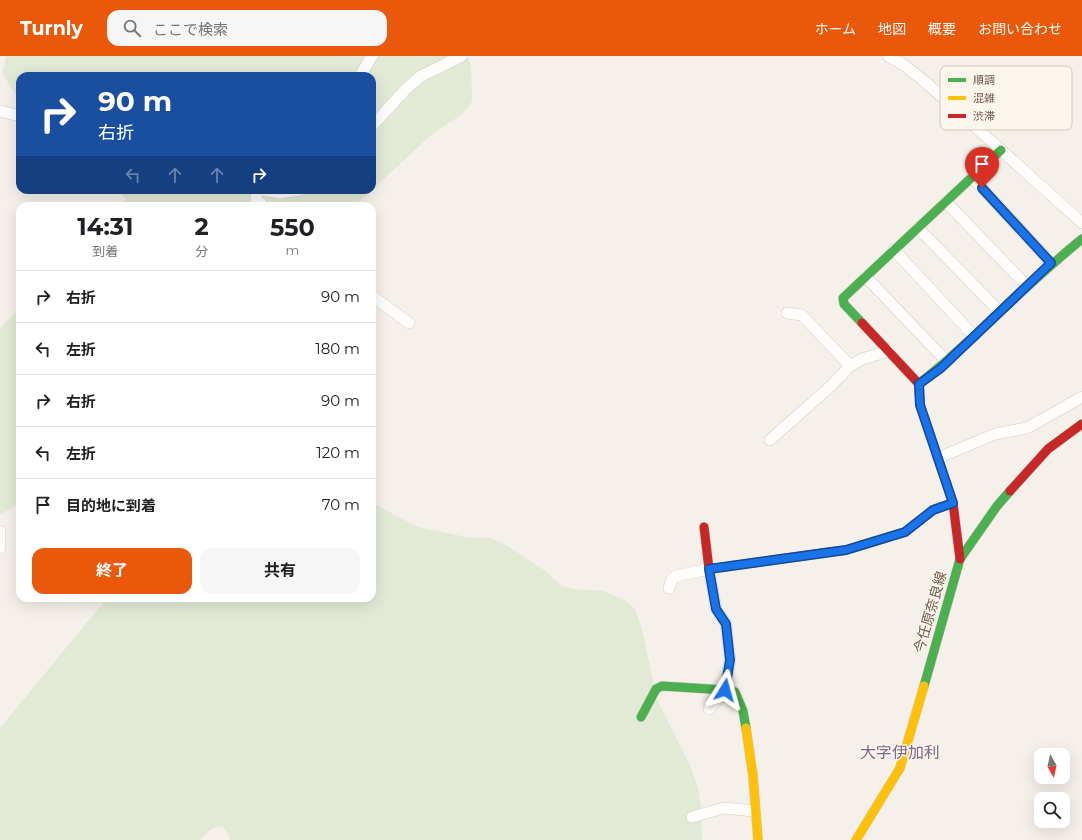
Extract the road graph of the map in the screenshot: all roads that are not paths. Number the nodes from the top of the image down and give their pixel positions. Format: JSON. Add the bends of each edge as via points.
{"nodes":[{"id":1,"x":372,"y":56,"type":"edge"},
{"id":2,"x":462,"y":56,"type":"edge"},
{"id":3,"x":888,"y":56,"type":"edge"},
{"id":4,"x":362,"y":72,"type":"edge"},
{"id":5,"x":940,"y":95,"type":"edge"},
{"id":6,"x":0,"y":111,"type":"edge"},
{"id":7,"x":16,"y":115,"type":"edge"},
{"id":8,"x":376,"y":122,"type":"edge"},
{"id":9,"x":979,"y":130,"type":"edge"},
{"id":10,"x":1001,"y":150,"type":"junction"},
{"id":11,"x":972,"y":177,"type":"junction"},
{"id":12,"x":946,"y":202,"type":"junction"},
{"id":13,"x":1082,"y":223,"type":"edge"},
{"id":14,"x":918,"y":228,"type":"junction"},
{"id":15,"x":1082,"y":239,"type":"edge"},
{"id":16,"x":894,"y":250,"type":"junction"},
{"id":17,"x":1051,"y":263,"type":"junction"},
{"id":18,"x":866,"y":277,"type":"junction"},
{"id":19,"x":1027,"y":286,"type":"junction"},
{"id":20,"x":376,"y":299,"type":"edge"},
{"id":21,"x":1000,"y":312,"type":"junction"},
{"id":22,"x":787,"y":313,"type":"dead end"},
{"id":23,"x":409,"y":323,"type":"dead end"},
{"id":24,"x":974,"y":336,"type":"junction"},
{"id":25,"x":889,"y":351,"type":"junction"},
{"id":26,"x":947,"y":362,"type":"junction"},
{"id":27,"x":850,"y":366,"type":"junction"},
{"id":28,"x":919,"y":384,"type":"junction"},
{"id":29,"x":1082,"y":397,"type":"edge"},
{"id":30,"x":1082,"y":424,"type":"edge"},
{"id":31,"x":770,"y":440,"type":"dead end"},
{"id":32,"x":938,"y":458,"type":"junction"},
{"id":33,"x":953,"y":503,"type":"junction"},
{"id":34,"x":704,"y":527,"type":"dead end"},
{"id":35,"x":0,"y":531,"type":"edge"},
{"id":36,"x":0,"y":548,"type":"edge"},
{"id":37,"x":960,"y":559,"type":"junction"},
{"id":38,"x":709,"y":569,"type":"junction"},
{"id":39,"x":669,"y":588,"type":"dead end"},
{"id":40,"x":725,"y":690,"type":"junction"},
{"id":41,"x":709,"y":709,"type":"dead end"},
{"id":42,"x":641,"y":717,"type":"dead end"},
{"id":43,"x":754,"y":811,"type":"junction"},
{"id":44,"x":692,"y":817,"type":"dead end"},
{"id":45,"x":758,"y":840,"type":"edge"},
{"id":46,"x":856,"y":840,"type":"edge"}],
"edges":[{"from":1,"to":4,"type":"street"},
{"from":2,"to":8,"type":"street","via":[[421,76]]},
{"from":3,"to":5,"type":"street"},
{"from":6,"to":7,"type":"street"},
{"from":9,"to":10,"type":"street"},
{"from":10,"to":11,"type":"street"},
{"from":10,"to":13,"type":"street"},
{"from":11,"to":12,"type":"street"},
{"from":11,"to":17,"type":"street"},
{"from":12,"to":14,"type":"street"},
{"from":12,"to":19,"type":"street"},
{"from":14,"to":16,"type":"street"},
{"from":14,"to":21,"type":"street"},
{"from":15,"to":17,"type":"street"},
{"from":16,"to":18,"type":"street"},
{"from":16,"to":24,"type":"street"},
{"from":17,"to":19,"type":"street"},
{"from":18,"to":25,"type":"street","via":[[843,298],[844,304]]},
{"from":18,"to":26,"type":"street"},
{"from":19,"to":21,"type":"street"},
{"from":20,"to":23,"type":"street"},
{"from":21,"to":24,"type":"street"},
{"from":22,"to":27,"type":"street","via":[[802,315]]},
{"from":24,"to":26,"type":"street"},
{"from":25,"to":27,"type":"street","via":[[862,359]]},
{"from":25,"to":28,"type":"street"},
{"from":26,"to":28,"type":"street"},
{"from":27,"to":31,"type":"street"},
{"from":28,"to":32,"type":"street","via":[[920,405]]},
{"from":29,"to":32,"type":"street","via":[[1027,428],[995,434]]},
{"from":30,"to":37,"type":"street","name":"今任原奈良線","via":[[1048,449],[997,506]]},
{"from":32,"to":33,"type":"street"},
{"from":33,"to":37,"type":"street"},
{"from":33,"to":38,"type":"street","via":[[933,510],[905,532],[846,550]]},
{"from":34,"to":38,"type":"street"},
{"from":35,"to":36,"type":"street"},
{"from":37,"to":46,"type":"street","name":"今任原奈良線","via":[[900,768]]},
{"from":38,"to":39,"type":"street","via":[[676,576]]},
{"from":38,"to":40,"type":"street","via":[[716,609],[726,624],[730,660]]},
{"from":40,"to":41,"type":"street"},
{"from":40,"to":42,"type":"street","via":[[662,686],[656,689]]},
{"from":40,"to":43,"type":"street","via":[[735,692],[746,720],[753,776]]},
{"from":43,"to":44,"type":"street","via":[[724,808]]},
{"from":43,"to":45,"type":"street"}]}
